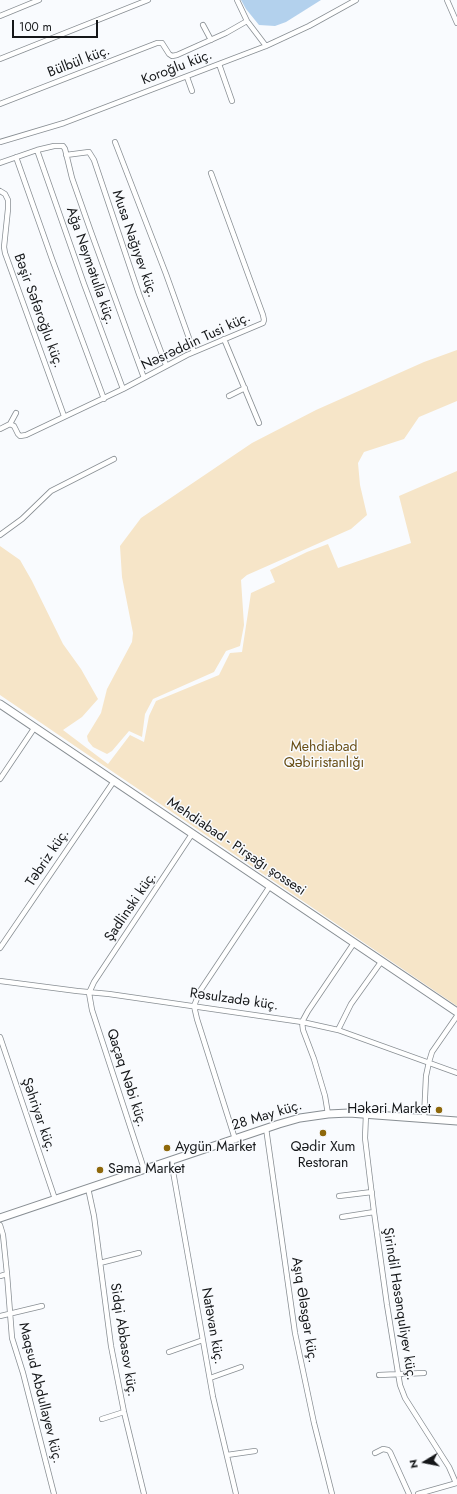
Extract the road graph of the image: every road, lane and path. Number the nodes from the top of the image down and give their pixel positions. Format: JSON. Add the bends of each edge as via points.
{"nodes":[{"id":1,"x":39,"y":0,"type":"edge"},
{"id":2,"x":148,"y":0,"type":"edge"},
{"id":3,"x":237,"y":0,"type":"edge"},
{"id":4,"x":356,"y":0,"type":"edge"},
{"id":5,"x":447,"y":0,"type":"edge"},
{"id":6,"x":0,"y":16,"type":"edge"},
{"id":7,"x":247,"y":21,"type":"junction"},
{"id":8,"x":457,"y":23,"type":"edge"},
{"id":9,"x":203,"y":24,"type":"dead end"},
{"id":10,"x":211,"y":40,"type":"junction"},
{"id":11,"x":266,"y":46,"type":"junction"},
{"id":12,"x":0,"y":59,"type":"edge"},
{"id":13,"x":219,"y":64,"type":"junction"},
{"id":14,"x":187,"y":77,"type":"junction"},
{"id":15,"x":192,"y":91,"type":"dead end"},
{"id":16,"x":232,"y":101,"type":"dead end"},
{"id":17,"x":0,"y":104,"type":"edge"},
{"id":18,"x":0,"y":142,"type":"edge"},
{"id":19,"x":115,"y":142,"type":"dead end"},
{"id":20,"x":37,"y":150,"type":"junction"},
{"id":21,"x":66,"y":155,"type":"junction"},
{"id":22,"x":16,"y":158,"type":"junction"},
{"id":23,"x":0,"y":163,"type":"edge"},
{"id":24,"x":211,"y":173,"type":"dead end"},
{"id":25,"x":0,"y":191,"type":"edge"},
{"id":26,"x":224,"y":339,"type":"junction"},
{"id":27,"x":194,"y":352,"type":"junction"},
{"id":28,"x":166,"y":366,"type":"junction"},
{"id":29,"x":144,"y":378,"type":"junction"},
{"id":30,"x":245,"y":388,"type":"junction"},
{"id":31,"x":123,"y":389,"type":"junction"},
{"id":32,"x":229,"y":396,"type":"dead end"},
{"id":33,"x":104,"y":398,"type":"junction"},
{"id":34,"x":16,"y":413,"type":"dead end"},
{"id":35,"x":64,"y":416,"type":"junction"},
{"id":36,"x":259,"y":423,"type":"dead end"},
{"id":37,"x":10,"y":424,"type":"junction"},
{"id":38,"x":0,"y":429,"type":"edge"},
{"id":39,"x":114,"y":459,"type":"dead end"},
{"id":40,"x":0,"y":536,"type":"edge"},
{"id":41,"x":0,"y":704,"type":"edge"},
{"id":42,"x":35,"y":727,"type":"junction"},
{"id":43,"x":0,"y":779,"type":"edge"},
{"id":44,"x":114,"y":781,"type":"junction"},
{"id":45,"x":192,"y":834,"type":"junction"},
{"id":46,"x":270,"y":886,"type":"junction"},
{"id":47,"x":354,"y":943,"type":"junction"},
{"id":48,"x":0,"y":948,"type":"edge"},
{"id":49,"x":381,"y":962,"type":"junction"},
{"id":50,"x":0,"y":981,"type":"edge"},
{"id":51,"x":89,"y":993,"type":"junction"},
{"id":52,"x":194,"y":1006,"type":"junction"},
{"id":53,"x":457,"y":1012,"type":"edge"},
{"id":54,"x":457,"y":1016,"type":"edge"},
{"id":55,"x":302,"y":1022,"type":"junction"},
{"id":56,"x":338,"y":1030,"type":"junction"},
{"id":57,"x":0,"y":1037,"type":"edge"},
{"id":58,"x":429,"y":1062,"type":"junction"},
{"id":59,"x":457,"y":1073,"type":"edge"},
{"id":60,"x":328,"y":1114,"type":"junction"},
{"id":61,"x":366,"y":1114,"type":"junction"},
{"id":62,"x":424,"y":1118,"type":"junction"},
{"id":63,"x":457,"y":1121,"type":"edge"},
{"id":64,"x":266,"y":1128,"type":"junction"},
{"id":65,"x":235,"y":1139,"type":"junction"},
{"id":66,"x":171,"y":1160,"type":"junction"},
{"id":67,"x":144,"y":1169,"type":"junction"},
{"id":68,"x":88,"y":1188,"type":"junction"},
{"id":69,"x":372,"y":1192,"type":"junction"},
{"id":70,"x":339,"y":1196,"type":"dead end"},
{"id":71,"x":55,"y":1199,"type":"junction"},
{"id":72,"x":374,"y":1212,"type":"junction"},
{"id":73,"x":342,"y":1217,"type":"dead end"},
{"id":74,"x":0,"y":1218,"type":"edge"},
{"id":75,"x":0,"y":1225,"type":"edge"},
{"id":76,"x":139,"y":1253,"type":"dead end"},
{"id":77,"x":100,"y":1263,"type":"junction"},
{"id":78,"x":7,"y":1274,"type":"junction"},
{"id":79,"x":0,"y":1276,"type":"edge"},
{"id":80,"x":42,"y":1306,"type":"dead end"},
{"id":81,"x":10,"y":1313,"type":"junction"},
{"id":82,"x":0,"y":1316,"type":"edge"},
{"id":83,"x":203,"y":1340,"type":"junction"},
{"id":84,"x":169,"y":1352,"type":"dead end"},
{"id":85,"x":241,"y":1367,"type":"dead end"},
{"id":86,"x":424,"y":1373,"type":"dead end"},
{"id":87,"x":398,"y":1374,"type":"junction"},
{"id":88,"x":379,"y":1375,"type":"dead end"},
{"id":89,"x":210,"y":1378,"type":"junction"},
{"id":90,"x":124,"y":1412,"type":"junction"},
{"id":91,"x":102,"y":1419,"type":"dead end"},
{"id":92,"x":255,"y":1451,"type":"dead end"},
{"id":93,"x":375,"y":1453,"type":"dead end"},
{"id":94,"x":227,"y":1455,"type":"junction"},
{"id":95,"x":457,"y":1483,"type":"edge"},
{"id":96,"x":54,"y":1494,"type":"edge"},
{"id":97,"x":144,"y":1494,"type":"edge"},
{"id":98,"x":236,"y":1494,"type":"edge"},
{"id":99,"x":332,"y":1494,"type":"edge"},
{"id":100,"x":409,"y":1494,"type":"edge"},
{"id":101,"x":418,"y":1494,"type":"edge"}],
"edges":[{"from":1,"to":6,"type":"street"},
{"from":2,"to":12,"type":"street"},
{"from":3,"to":7,"type":"street"},
{"from":4,"to":11,"type":"street","name":"Koroğlu küç.","via":[[296,33]]},
{"from":5,"to":8,"type":"street"},
{"from":7,"to":10,"type":"street","name":"Bülbül küç."},
{"from":7,"to":11,"type":"street"},
{"from":9,"to":10,"type":"street"},
{"from":10,"to":17,"type":"street","name":"Bülbül küç.","via":[[172,56],[162,43],[157,43]]},
{"from":11,"to":13,"type":"street","name":"Koroğlu küç."},
{"from":13,"to":14,"type":"street","name":"Koroğlu küç."},
{"from":13,"to":16,"type":"street"},
{"from":14,"to":15,"type":"street"},
{"from":14,"to":18,"type":"street","name":"Koroğlu küç.","via":[[64,123]]},
{"from":19,"to":27,"type":"street"},
{"from":20,"to":21,"type":"street","via":[[60,145],[65,149]]},
{"from":20,"to":22,"type":"street"},
{"from":20,"to":31,"type":"street","name":"Ağa Neymətulla küç."},
{"from":21,"to":28,"type":"street","name":"Musa Nağıyev küç.","via":[[89,152],[94,160]]},
{"from":21,"to":29,"type":"street"},
{"from":22,"to":23,"type":"street"},
{"from":22,"to":33,"type":"street"},
{"from":24,"to":26,"type":"street","name":"Nəsrəddin Tusi küç.","via":[[264,320]]},
{"from":25,"to":35,"type":"street","name":"Bəşir Səfəroğlu küç.","via":[[8,200],[5,253]]},
{"from":26,"to":27,"type":"street","name":"Nəsrəddin Tusi küç."},
{"from":26,"to":30,"type":"street"},
{"from":27,"to":28,"type":"street","name":"Nəsrəddin Tusi küç."},
{"from":28,"to":29,"type":"street","name":"Nəsrəddin Tusi küç."},
{"from":29,"to":31,"type":"street","name":"Nəsrəddin Tusi küç."},
{"from":30,"to":32,"type":"street"},
{"from":30,"to":36,"type":"street"},
{"from":31,"to":33,"type":"street","name":"Nəsrəddin Tusi küç."},
{"from":33,"to":35,"type":"street","name":"Nəsrəddin Tusi küç."},
{"from":34,"to":37,"type":"street"},
{"from":35,"to":37,"type":"street","name":"Nəsrəddin Tusi küç.","via":[[23,436]]},
{"from":37,"to":38,"type":"street"},
{"from":39,"to":40,"type":"street","via":[[51,491],[27,515]]},
{"from":41,"to":42,"type":"main road","name":"Mehdiabad - Pirşağı şossesi"},
{"from":42,"to":43,"type":"street"},
{"from":42,"to":44,"type":"main road","name":"Mehdiabad - Pirşağı şossesi"},
{"from":44,"to":45,"type":"main road","name":"Mehdiabad - Pirşağı şossesi"},
{"from":44,"to":48,"type":"street","name":"Təbriz küç."},
{"from":45,"to":46,"type":"main road","name":"Mehdiabad - Pirşağı şossesi"},
{"from":45,"to":51,"type":"street","name":"Şadlinski küç."},
{"from":46,"to":47,"type":"main road","name":"Mehdiabad - Pirşağı şossesi"},
{"from":46,"to":52,"type":"street","via":[[200,991]]},
{"from":47,"to":49,"type":"main road","name":"Mehdiabad - Pirşağı şossesi"},
{"from":47,"to":55,"type":"street"},
{"from":49,"to":53,"type":"main road","name":"Mehdiabad - Pirşağı şossesi"},
{"from":49,"to":56,"type":"street","via":[[351,1004]]},
{"from":50,"to":51,"type":"street","name":"Rəsulzadə küç."},
{"from":51,"to":52,"type":"street","name":"Rəsulzadə küç."},
{"from":51,"to":67,"type":"street","name":"Qaçaq Nəbi küç.","via":[[92,1010]]},
{"from":52,"to":55,"type":"street","name":"Rəsulzadə küç."},
{"from":52,"to":65,"type":"street"},
{"from":54,"to":58,"type":"street","via":[[432,1052]]},
{"from":55,"to":56,"type":"street","name":"Rəsulzadə küç."},
{"from":55,"to":60,"type":"street","via":[[325,1096]]},
{"from":56,"to":58,"type":"street","name":"Rəsulzadə küç."},
{"from":57,"to":71,"type":"street","name":"Şəhriyar küç."},
{"from":58,"to":59,"type":"street","name":"Rəsulzadə küç."},
{"from":58,"to":62,"type":"street"},
{"from":60,"to":61,"type":"main road","name":"28 May küç."},
{"from":60,"to":64,"type":"main road","name":"28 May küç.","via":[[300,1118]]},
{"from":61,"to":62,"type":"main road","name":"28 May küç."},
{"from":61,"to":69,"type":"street","name":"Şirindil Həsənquliyev küç.","via":[[365,1138]]},
{"from":62,"to":63,"type":"main road","name":"28 May küç."},
{"from":64,"to":65,"type":"main road","name":"28 May küç."},
{"from":64,"to":99,"type":"street","name":"Aşıq Ələsgər küç.","via":[[295,1333]]},
{"from":65,"to":66,"type":"main road","name":"28 May küç."},
{"from":66,"to":67,"type":"main road","name":"28 May küç."},
{"from":66,"to":83,"type":"street","name":"Natəvan küç."},
{"from":67,"to":68,"type":"main road","name":"28 May küç."},
{"from":68,"to":71,"type":"main road","name":"28 May küç."},
{"from":68,"to":77,"type":"street","name":"Sidqi Abbasov küç."},
{"from":69,"to":70,"type":"street"},
{"from":69,"to":72,"type":"street","name":"Şirindil Həsənquliyev küç."},
{"from":71,"to":74,"type":"main road","name":"28 May küç."},
{"from":72,"to":73,"type":"street"},
{"from":72,"to":87,"type":"street","name":"Şirindil Həsənquliyev küç."},
{"from":75,"to":78,"type":"street","name":"Maqsud Abdullayev küç."},
{"from":76,"to":77,"type":"street"},
{"from":77,"to":90,"type":"street","name":"Sidqi Abbasov küç.","via":[[111,1346]]},
{"from":78,"to":79,"type":"street"},
{"from":78,"to":81,"type":"street","name":"Maqsud Abdullayev küç."},
{"from":80,"to":81,"type":"street"},
{"from":81,"to":82,"type":"street"},
{"from":81,"to":96,"type":"street","name":"Maqsud Abdullayev küç.","via":[[12,1338]]},
{"from":83,"to":84,"type":"street"},
{"from":83,"to":89,"type":"street","name":"Natəvan küç."},
{"from":85,"to":89,"type":"street"},
{"from":86,"to":87,"type":"street"},
{"from":87,"to":88,"type":"street"},
{"from":87,"to":95,"type":"street","name":"Şirindil Həsənquliyev küç.","via":[[405,1398]]},
{"from":89,"to":94,"type":"street","name":"Natəvan küç."},
{"from":90,"to":91,"type":"street"},
{"from":90,"to":97,"type":"street","name":"Sidqi Abbasov küç."},
{"from":92,"to":94,"type":"street"},
{"from":93,"to":100,"type":"street","via":[[383,1449],[390,1452]]},
{"from":94,"to":98,"type":"street","name":"Natəvan küç."},
{"from":95,"to":101,"type":"street"}]}
